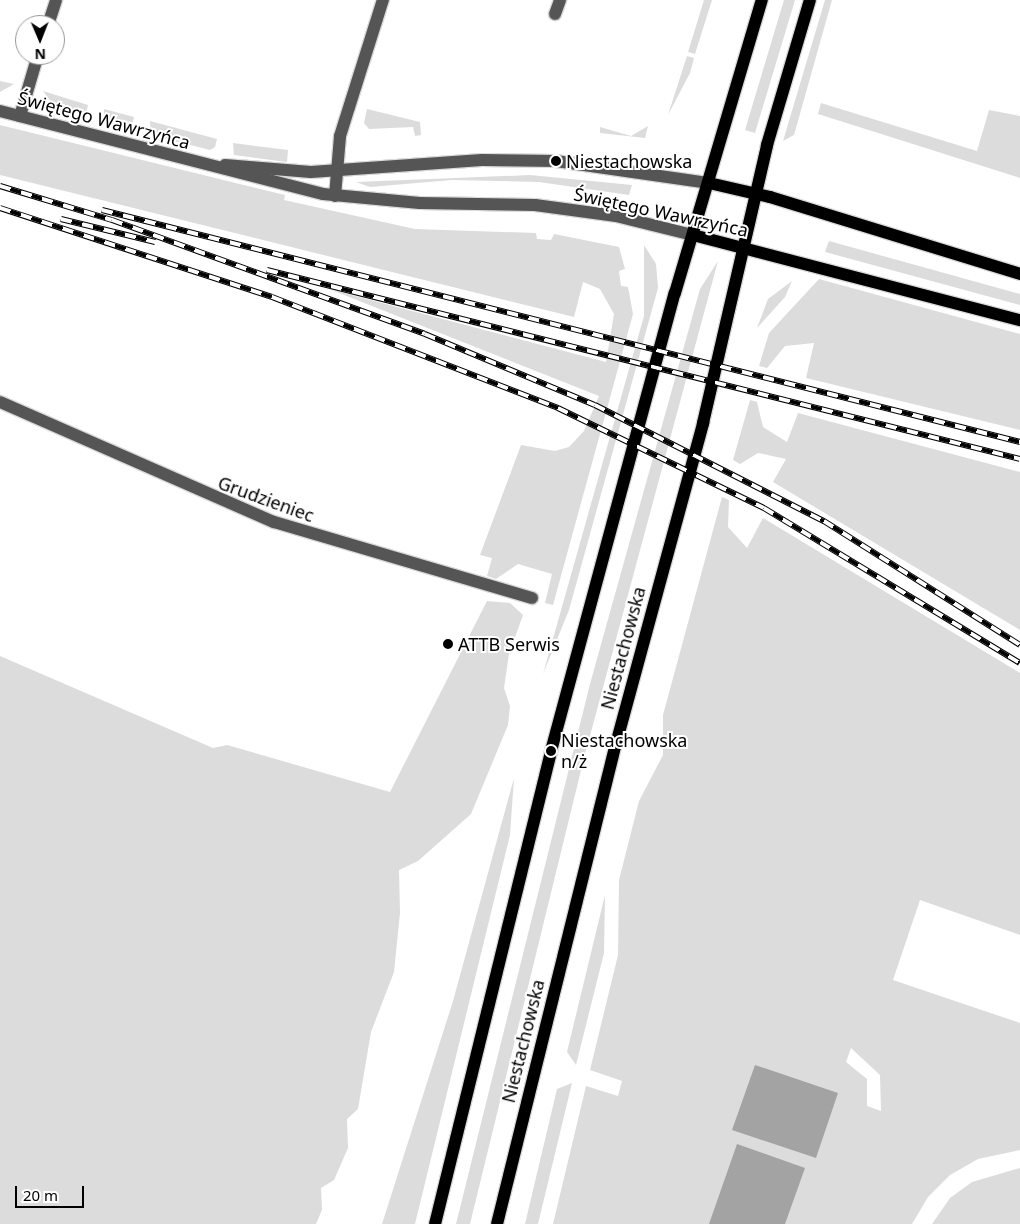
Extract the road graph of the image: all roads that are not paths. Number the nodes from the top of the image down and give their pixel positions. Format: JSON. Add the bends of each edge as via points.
{"nodes":[{"id":1,"x":56,"y":0,"type":"edge"},
{"id":2,"x":383,"y":0,"type":"edge"},
{"id":3,"x":560,"y":0,"type":"edge"},
{"id":4,"x":762,"y":0,"type":"edge"},
{"id":5,"x":810,"y":0,"type":"edge"},
{"id":6,"x":555,"y":14,"type":"dead end"},
{"id":7,"x":51,"y":15,"type":"edge"},
{"id":8,"x":35,"y":65,"type":"edge"},
{"id":9,"x":0,"y":111,"type":"edge"},
{"id":10,"x":20,"y":116,"type":"junction"},
{"id":11,"x":200,"y":163,"type":"junction"},
{"id":12,"x":334,"y":171,"type":"junction"},
{"id":13,"x":709,"y":183,"type":"junction"},
{"id":14,"x":756,"y":194,"type":"junction"},
{"id":15,"x":335,"y":196,"type":"junction"},
{"id":16,"x":694,"y":235,"type":"junction"},
{"id":17,"x":744,"y":247,"type":"junction"},
{"id":18,"x":1020,"y":274,"type":"edge"},
{"id":19,"x":1020,"y":320,"type":"edge"},
{"id":20,"x":0,"y":402,"type":"edge"},
{"id":21,"x":532,"y":598,"type":"dead end"},
{"id":22,"x":436,"y":1224,"type":"edge"},
{"id":23,"x":497,"y":1224,"type":"edge"}],
"edges":[{"from":1,"to":7,"type":"street"},
{"from":2,"to":12,"type":"street","via":[[340,136]]},
{"from":3,"to":6,"type":"street"},
{"from":4,"to":13,"type":"main road"},
{"from":5,"to":14,"type":"main road","name":"Niestachowska","via":[[768,140]]},
{"from":8,"to":10,"type":"street"},
{"from":9,"to":10,"type":"street","name":"Świętego Wawrzyńca"},
{"from":10,"to":11,"type":"street","name":"Świętego Wawrzyńca"},
{"from":11,"to":12,"type":"street","name":"Świętego Wawrzyńca"},
{"from":11,"to":15,"type":"street","name":"Świętego Wawrzyńca"},
{"from":12,"to":13,"type":"street","name":"Świętego Wawrzyńca","via":[[534,160]]},
{"from":12,"to":15,"type":"street"},
{"from":13,"to":14,"type":"main road","name":"Świętego Wawrzyńca"},
{"from":13,"to":16,"type":"main road"},
{"from":14,"to":17,"type":"main road","name":"Niestachowska"},
{"from":14,"to":18,"type":"main road","name":"Świętego Wawrzyńca"},
{"from":15,"to":16,"type":"street","name":"Świętego Wawrzyńca","via":[[534,205],[616,216]]},
{"from":16,"to":17,"type":"main road","name":"Świętego Wawrzyńca"},
{"from":16,"to":22,"type":"main road","via":[[551,751]]},
{"from":17,"to":19,"type":"main road","name":"Świętego Wawrzyńca"},
{"from":17,"to":23,"type":"main road","name":"Niestachowska"},
{"from":20,"to":21,"type":"street","name":"Grudzieniec","via":[[274,522]]}]}
